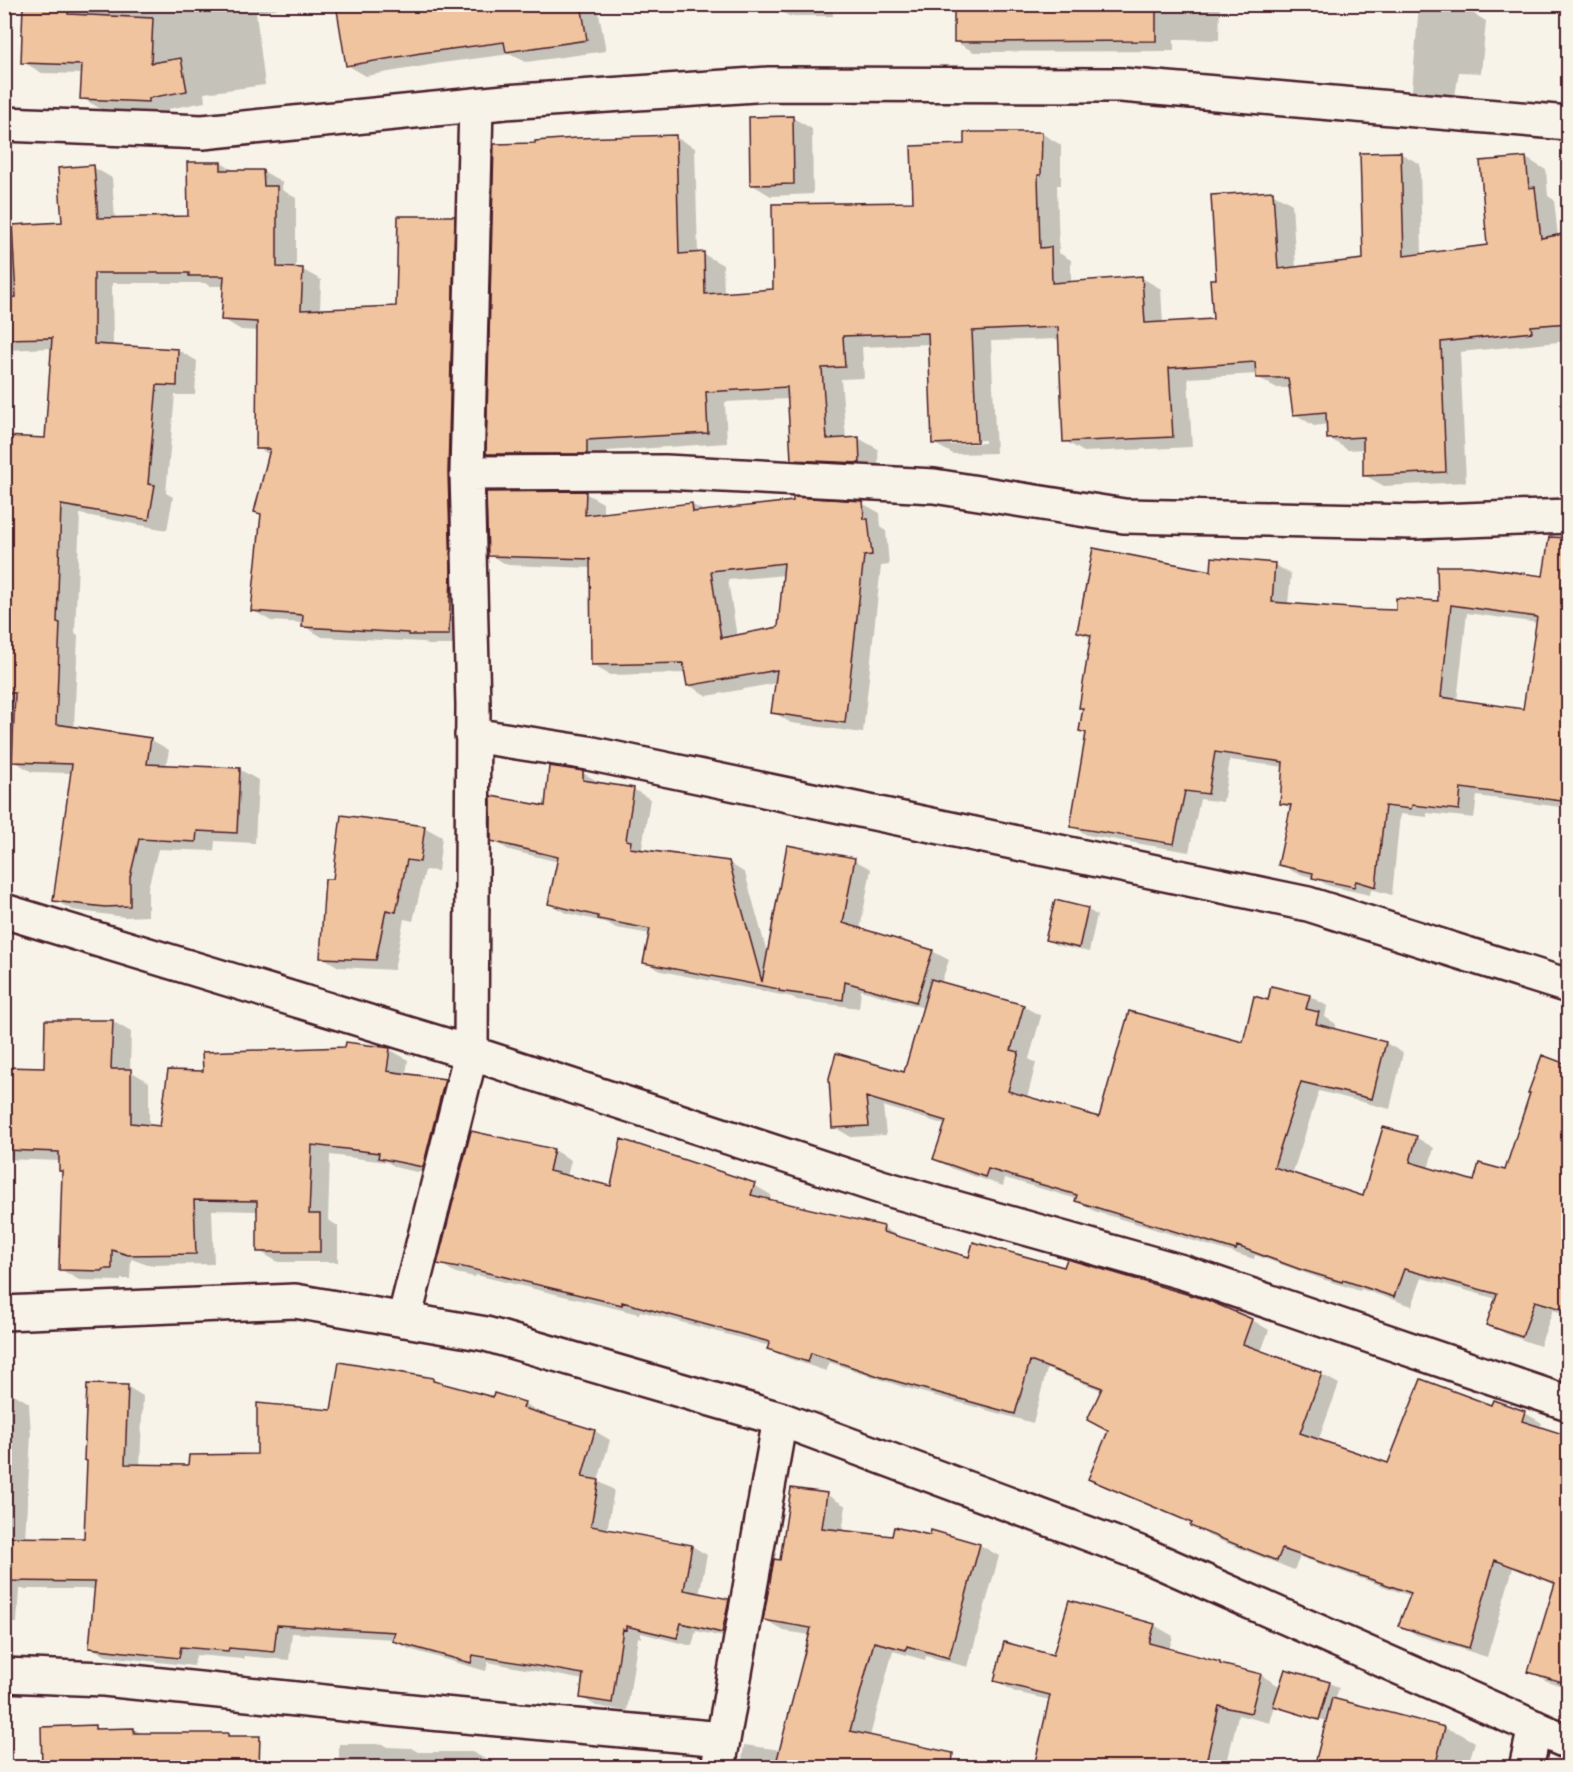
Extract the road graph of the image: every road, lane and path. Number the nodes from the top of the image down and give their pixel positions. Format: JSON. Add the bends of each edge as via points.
{"nodes":[{"id":1,"x":476,"y":105,"type":"junction"},
{"id":2,"x":1569,"y":123,"type":"edge"},
{"id":3,"x":4,"y":124,"type":"edge"},
{"id":4,"x":467,"y":473,"type":"junction"},
{"id":5,"x":1569,"y":516,"type":"edge"},
{"id":6,"x":472,"y":735,"type":"junction"},
{"id":7,"x":4,"y":911,"type":"edge"},
{"id":8,"x":1569,"y":986,"type":"edge"},
{"id":9,"x":471,"y":1053,"type":"junction"},
{"id":10,"x":4,"y":1312,"type":"edge"},
{"id":11,"x":404,"y":1320,"type":"junction"},
{"id":12,"x":1569,"y":1403,"type":"edge"},
{"id":13,"x":780,"y":1419,"type":"junction"},
{"id":14,"x":4,"y":1675,"type":"edge"},
{"id":15,"x":1535,"y":1727,"type":"junction"},
{"id":16,"x":1569,"y":1742,"type":"edge"},
{"id":17,"x":721,"y":1753,"type":"edge"},
{"id":18,"x":1526,"y":1767,"type":"edge"}],
"edges":[{"from":1,"to":2,"type":"street","via":[[770,84],[1121,85]]},
{"from":1,"to":3,"type":"street","via":[[203,132]]},
{"from":1,"to":4,"type":"street"},
{"from":4,"to":5,"type":"street","via":[[665,472],[934,486],[1124,516],[1414,522]]},
{"from":4,"to":6,"type":"street"},
{"from":6,"to":8,"type":"street","via":[[588,753],[1308,904]]},
{"from":6,"to":9,"type":"street"},
{"from":7,"to":9,"type":"street"},
{"from":9,"to":11,"type":"street"},
{"from":9,"to":12,"type":"street","via":[[884,1188],[1182,1272]]},
{"from":10,"to":11,"type":"street","via":[[295,1301]]},
{"from":11,"to":13,"type":"street","via":[[486,1334]]},
{"from":13,"to":15,"type":"street","via":[[1140,1553]]},
{"from":13,"to":17,"type":"street"},
{"from":14,"to":17,"type":"street","via":[[104,1679],[420,1712]]},
{"from":15,"to":16,"type":"street"},
{"from":15,"to":18,"type":"street"}]}
